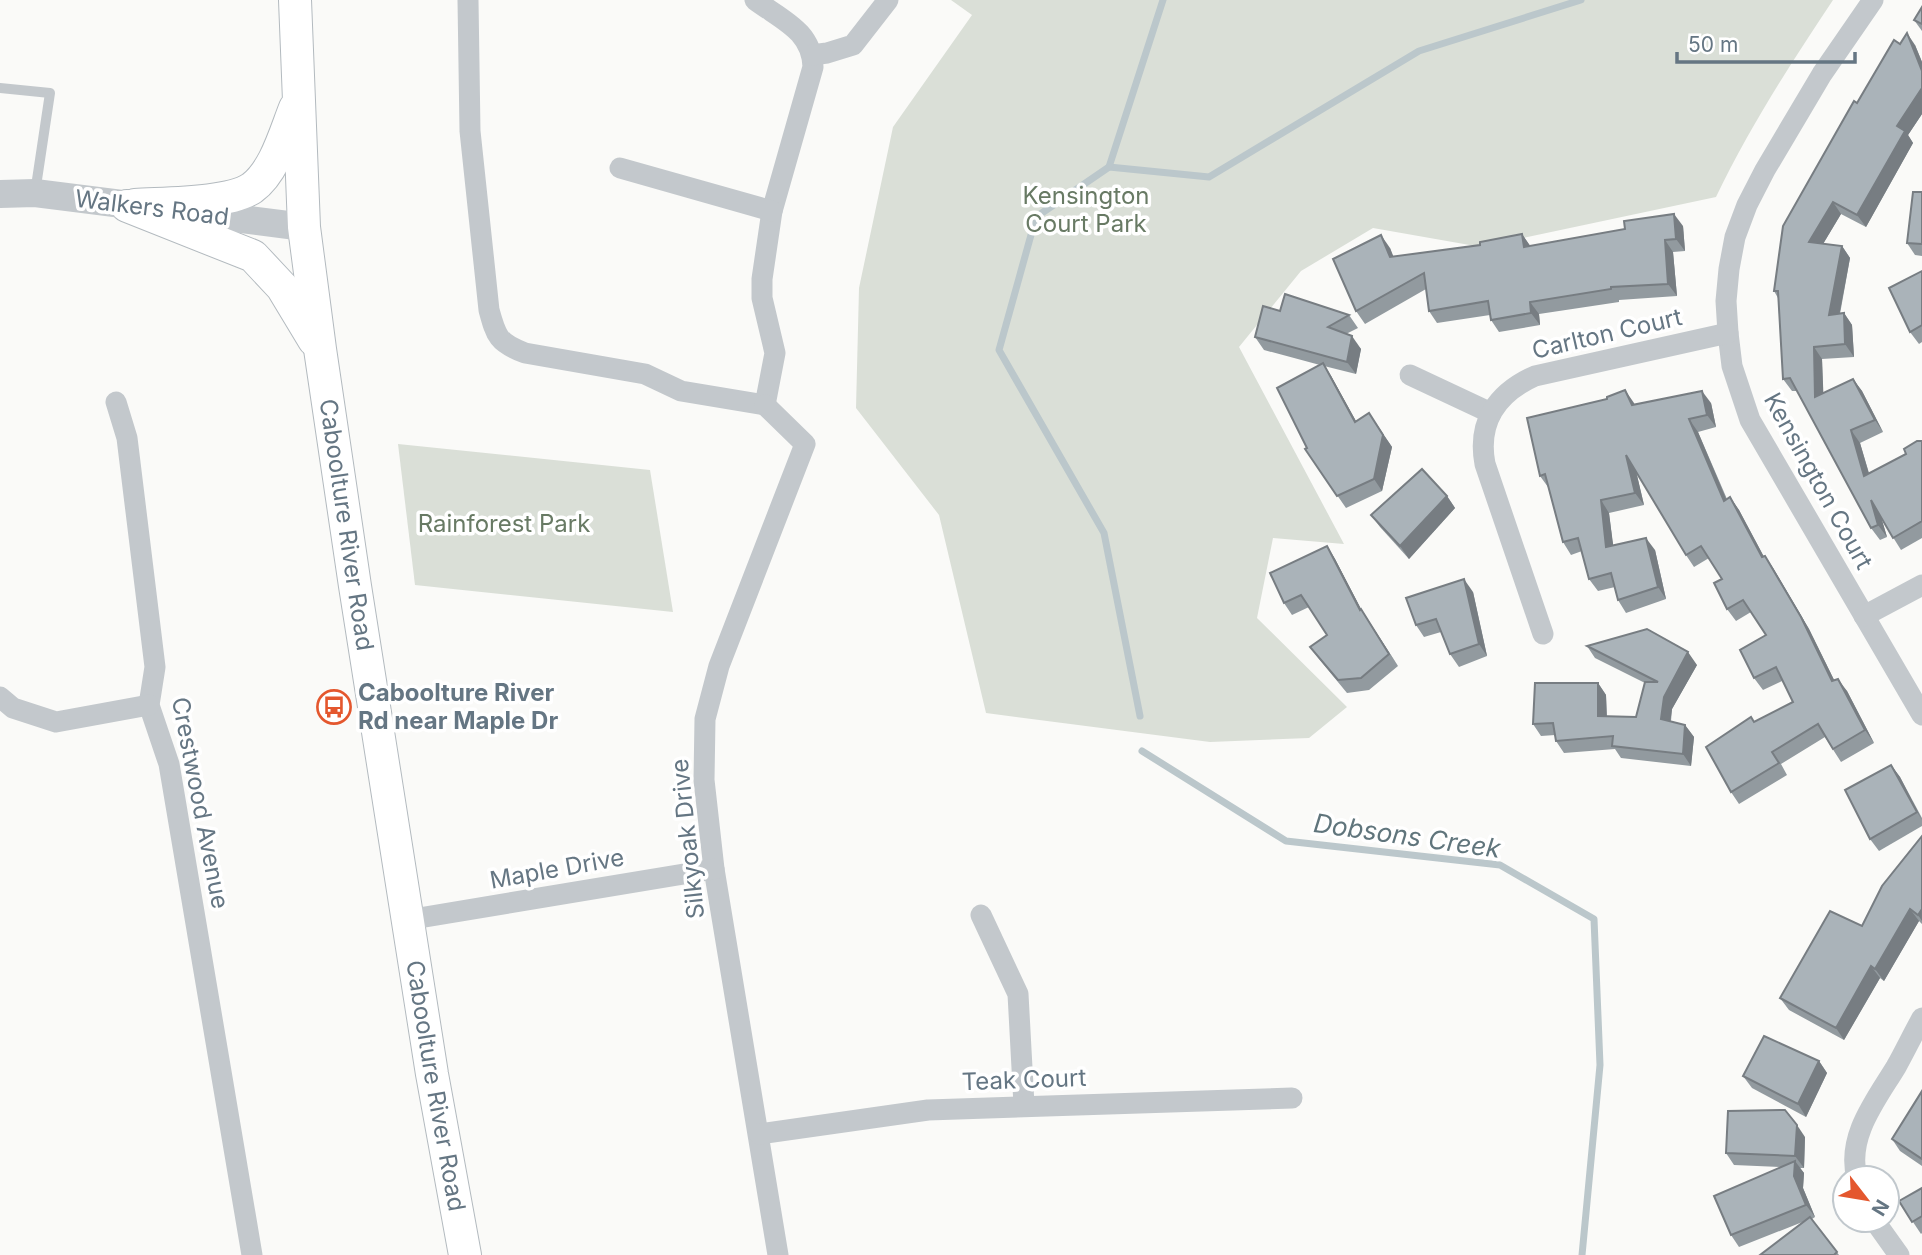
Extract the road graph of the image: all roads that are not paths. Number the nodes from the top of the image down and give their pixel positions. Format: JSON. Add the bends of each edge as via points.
{"nodes":[{"id":1,"x":295,"y":0,"type":"edge"},
{"id":2,"x":468,"y":0,"type":"edge"},
{"id":3,"x":755,"y":0,"type":"edge"},
{"id":4,"x":888,"y":0,"type":"edge"},
{"id":5,"x":1873,"y":0,"type":"edge"},
{"id":6,"x":812,"y":55,"type":"junction"},
{"id":7,"x":0,"y":88,"type":"edge"},
{"id":8,"x":299,"y":97,"type":"junction"},
{"id":9,"x":620,"y":168,"type":"dead end"},
{"id":10,"x":35,"y":193,"type":"junction"},
{"id":11,"x":0,"y":194,"type":"edge"},
{"id":12,"x":127,"y":206,"type":"junction"},
{"id":13,"x":772,"y":211,"type":"junction"},
{"id":14,"x":304,"y":228,"type":"junction"},
{"id":15,"x":1728,"y":333,"type":"junction"},
{"id":16,"x":320,"y":349,"type":"junction"},
{"id":17,"x":1410,"y":375,"type":"dead end"},
{"id":18,"x":116,"y":402,"type":"dead end"},
{"id":19,"x":765,"y":405,"type":"junction"},
{"id":20,"x":1491,"y":413,"type":"junction"},
{"id":21,"x":1922,"y":585,"type":"edge"},
{"id":22,"x":1864,"y":616,"type":"junction"},
{"id":23,"x":1543,"y":634,"type":"dead end"},
{"id":24,"x":0,"y":697,"type":"edge"},
{"id":25,"x":149,"y":705,"type":"junction"},
{"id":26,"x":1922,"y":715,"type":"edge"},
{"id":27,"x":714,"y":869,"type":"junction"},
{"id":28,"x":981,"y":915,"type":"dead end"},
{"id":29,"x":407,"y":919,"type":"junction"},
{"id":30,"x":1922,"y":1018,"type":"edge"},
{"id":31,"x":1292,"y":1098,"type":"dead end"},
{"id":32,"x":1024,"y":1105,"type":"junction"},
{"id":33,"x":760,"y":1135,"type":"junction"},
{"id":34,"x":1855,"y":1164,"type":"edge"},
{"id":35,"x":1884,"y":1234,"type":"edge"},
{"id":36,"x":253,"y":1255,"type":"edge"},
{"id":37,"x":466,"y":1255,"type":"edge"},
{"id":38,"x":778,"y":1255,"type":"edge"},
{"id":39,"x":1899,"y":1255,"type":"edge"}],
"edges":[{"from":1,"to":8,"type":"main road","name":"Caboolture River Road"},
{"from":2,"to":19,"type":"street","via":[[470,131],[489,310],[497,336],[525,353],[645,374],[681,390]]},
{"from":3,"to":6,"type":"street","via":[[803,35]]},
{"from":4,"to":6,"type":"street","via":[[853,45]]},
{"from":5,"to":15,"type":"street","name":"Kensington Court","via":[[1822,74],[1747,205],[1728,269]]},
{"from":6,"to":13,"type":"street","via":[[813,67]]},
{"from":7,"to":10,"type":"lane","via":[[50,93]]},
{"from":8,"to":12,"type":"main road","via":[[271,162],[251,188],[228,198]]},
{"from":8,"to":14,"type":"main road","name":"Caboolture River Road"},
{"from":9,"to":13,"type":"street"},
{"from":10,"to":11,"type":"street","name":"Walkers Road"},
{"from":10,"to":12,"type":"street","name":"Walkers Road"},
{"from":12,"to":14,"type":"street","name":"Walkers Road"},
{"from":12,"to":16,"type":"main road","via":[[253,256],[282,287]]},
{"from":13,"to":19,"type":"street","via":[[762,298],[775,353]]},
{"from":14,"to":16,"type":"main road","name":"Caboolture River Road"},
{"from":15,"to":20,"type":"street","name":"Carlton Court","via":[[1535,376],[1517,384]]},
{"from":15,"to":22,"type":"street","name":"Kensington Court","via":[[1732,366],[1750,420]]},
{"from":16,"to":29,"type":"main road","name":"Caboolture River Road"},
{"from":17,"to":20,"type":"street"},
{"from":18,"to":25,"type":"street","name":"Crestwood Avenue","via":[[127,438],[155,667]]},
{"from":19,"to":27,"type":"street","name":"Silkyoak Drive","via":[[805,444],[719,666],[705,719],[704,780]]},
{"from":20,"to":23,"type":"street","name":"Carlton Court","via":[[1484,430],[1485,464]]},
{"from":21,"to":22,"type":"street"},
{"from":22,"to":26,"type":"street","name":"Kensington Court"},
{"from":24,"to":25,"type":"street","via":[[13,708],[56,722]]},
{"from":25,"to":36,"type":"street","name":"Crestwood Avenue","via":[[169,764]]},
{"from":27,"to":29,"type":"street","name":"Maple Drive"},
{"from":27,"to":33,"type":"street","name":"Silkyoak Drive"},
{"from":28,"to":32,"type":"street","via":[[1018,994]]},
{"from":29,"to":37,"type":"main road","name":"Caboolture River Road"},
{"from":30,"to":34,"type":"street","via":[[1864,1119]]},
{"from":31,"to":32,"type":"street","name":"Teak Court"},
{"from":32,"to":33,"type":"street","name":"Teak Court","via":[[928,1110]]},
{"from":33,"to":38,"type":"street","name":"Silkyoak Drive"},
{"from":35,"to":39,"type":"street"}]}
